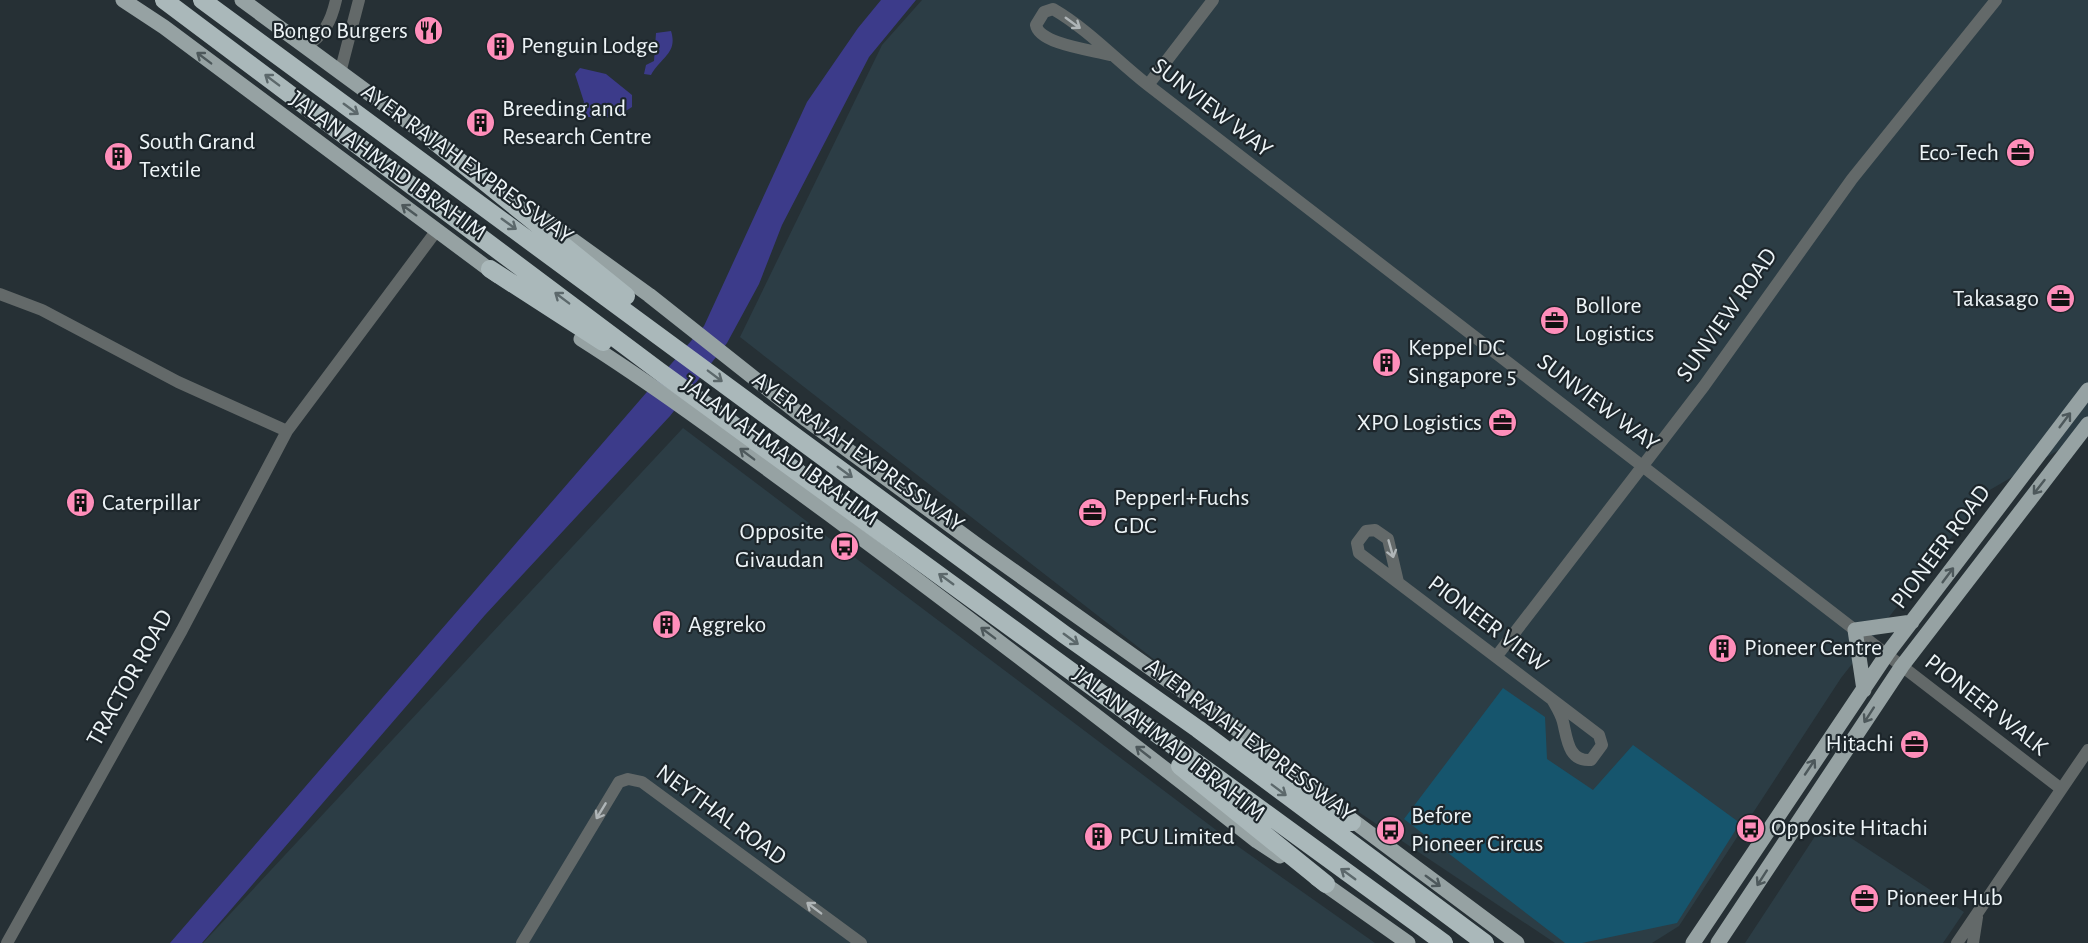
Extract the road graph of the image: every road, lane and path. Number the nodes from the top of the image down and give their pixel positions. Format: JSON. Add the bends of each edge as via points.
{"nodes":[{"id":1,"x":123,"y":0,"type":"edge"},
{"id":2,"x":165,"y":0,"type":"edge"},
{"id":3,"x":202,"y":0,"type":"edge"},
{"id":4,"x":242,"y":0,"type":"edge"},
{"id":5,"x":336,"y":0,"type":"edge"},
{"id":6,"x":359,"y":0,"type":"edge"},
{"id":7,"x":1213,"y":0,"type":"edge"},
{"id":8,"x":1996,"y":0,"type":"edge"},
{"id":9,"x":329,"y":26,"type":"junction"},
{"id":10,"x":350,"y":34,"type":"junction"},
{"id":11,"x":305,"y":47,"type":"junction"},
{"id":12,"x":1110,"y":55,"type":"junction"},
{"id":13,"x":340,"y":73,"type":"junction"},
{"id":14,"x":1148,"y":85,"type":"junction"},
{"id":15,"x":433,"y":140,"type":"junction"},
{"id":16,"x":437,"y":230,"type":"junction"},
{"id":17,"x":490,"y":269,"type":"junction"},
{"id":18,"x":0,"y":294,"type":"edge"},
{"id":19,"x":668,"y":340,"type":"junction"},
{"id":20,"x":659,"y":371,"type":"junction"},
{"id":21,"x":2088,"y":390,"type":"edge"},
{"id":22,"x":2088,"y":424,"type":"edge"},
{"id":23,"x":286,"y":432,"type":"junction"},
{"id":24,"x":1643,"y":464,"type":"junction"},
{"id":25,"x":1398,"y":582,"type":"dead end"},
{"id":26,"x":1912,"y":622,"type":"junction"},
{"id":27,"x":1855,"y":630,"type":"junction"},
{"id":28,"x":1887,"y":654,"type":"junction"},
{"id":29,"x":1496,"y":657,"type":"junction"},
{"id":30,"x":1902,"y":666,"type":"junction"},
{"id":31,"x":1864,"y":690,"type":"junction"},
{"id":32,"x":1111,"y":701,"type":"junction"},
{"id":33,"x":1553,"y":701,"type":"junction"},
{"id":34,"x":1198,"y":729,"type":"junction"},
{"id":35,"x":2088,"y":750,"type":"edge"},
{"id":36,"x":2060,"y":788,"type":"junction"},
{"id":37,"x":1352,"y":822,"type":"junction"},
{"id":38,"x":1326,"y":884,"type":"junction"},
{"id":39,"x":1977,"y":916,"type":"junction"},
{"id":40,"x":1697,"y":938,"type":"edge"},
{"id":41,"x":7,"y":943,"type":"edge"},
{"id":42,"x":522,"y":943,"type":"edge"},
{"id":43,"x":861,"y":943,"type":"edge"},
{"id":44,"x":1408,"y":943,"type":"edge"},
{"id":45,"x":1444,"y":943,"type":"edge"},
{"id":46,"x":1485,"y":943,"type":"edge"},
{"id":47,"x":1517,"y":943,"type":"edge"},
{"id":48,"x":1685,"y":943,"type":"edge"},
{"id":49,"x":1718,"y":943,"type":"edge"},
{"id":50,"x":1957,"y":943,"type":"edge"},
{"id":51,"x":1973,"y":943,"type":"edge"}],
"edges":[{"from":16,"to":1,"type":"main road","name":"JALAN AHMAD IBRAHIM","one_way":true},
{"from":20,"to":2,"type":"highway","name":"AYER RAJAH EXPRESSWAY","one_way":true},
{"from":3,"to":19,"type":"highway","name":"AYER RAJAH EXPRESSWAY","one_way":true},
{"from":4,"to":11,"type":"main road","name":"JALAN AHMAD IBRAHIM"},
{"from":5,"to":9,"type":"street"},
{"from":6,"to":10,"type":"street"},
{"from":7,"to":14,"type":"street"},
{"from":8,"to":24,"type":"street","name":"SUNVIEW ROAD","via":[[1852,179],[1704,386]]},
{"from":9,"to":10,"type":"street"},
{"from":9,"to":11,"type":"street"},
{"from":10,"to":13,"type":"street"},
{"from":11,"to":13,"type":"main road","name":"JALAN AHMAD IBRAHIM"},
{"from":12,"to":12,"type":"street","name":"SUNVIEW WAY","one_way":true,"via":[[1051,41],[1036,25],[1044,12],[1053,9],[1104,46]]},
{"from":12,"to":14,"type":"street","name":"SUNVIEW WAY"},
{"from":13,"to":15,"type":"main road","name":"JALAN AHMAD IBRAHIM"},
{"from":14,"to":24,"type":"street","name":"SUNVIEW WAY"},
{"from":15,"to":19,"type":"highway","via":[[642,308]]},
{"from":15,"to":37,"type":"main road","name":"JALAN AHMAD IBRAHIM","via":[[649,295],[807,420],[976,545],[1299,774]]},
{"from":16,"to":17,"type":"main road","name":"JALAN AHMAD IBRAHIM"},
{"from":16,"to":23,"type":"street","name":"TRACTOR ROAD"},
{"from":17,"to":20,"type":"highway","via":[[641,367]]},
{"from":38,"to":17,"type":"main road","name":"JALAN AHMAD IBRAHIM","one_way":true,"via":[[1257,841],[1065,690],[702,421],[531,306]]},
{"from":18,"to":23,"type":"street","via":[[42,310],[178,382]]},
{"from":19,"to":34,"type":"highway","name":"AYER RAJAH EXPRESSWAY","one_way":true},
{"from":32,"to":20,"type":"highway","name":"AYER RAJAH EXPRESSWAY","one_way":true},
{"from":26,"to":21,"type":"main road","name":"PIONEER ROAD","one_way":true},
{"from":22,"to":30,"type":"main road","name":"PIONEER ROAD","one_way":true},
{"from":23,"to":41,"type":"street","name":"TRACTOR ROAD","via":[[182,630]]},
{"from":24,"to":27,"type":"street","name":"SUNVIEW WAY"},
{"from":24,"to":29,"type":"street","name":"SUNVIEW ROAD"},
{"from":25,"to":29,"type":"street","name":"PIONEER VIEW"},
{"from":26,"to":27,"type":"main road"},
{"from":26,"to":28,"type":"main road","name":"PIONEER ROAD"},
{"from":27,"to":28,"type":"street","name":"SUNVIEW WAY"},
{"from":27,"to":31,"type":"main road"},
{"from":28,"to":30,"type":"street","name":"PIONEER WALK"},
{"from":28,"to":31,"type":"main road","name":"PIONEER ROAD"},
{"from":29,"to":33,"type":"street","name":"PIONEER VIEW"},
{"from":30,"to":36,"type":"street","name":"PIONEER WALK"},
{"from":30,"to":49,"type":"main road","name":"PIONEER ROAD","one_way":true},
{"from":40,"to":31,"type":"main road","name":"PIONEER ROAD","one_way":true},
{"from":32,"to":38,"type":"highway","via":[[1154,745]]},
{"from":45,"to":32,"type":"highway","name":"AYER RAJAH EXPRESSWAY","one_way":true},
{"from":33,"to":33,"type":"street","name":"PIONEER VIEW","via":[[1601,738],[1602,745],[1591,760],[1581,759],[1567,746],[1564,723]]},
{"from":34,"to":37,"type":"highway","via":[[1218,734]]},
{"from":34,"to":46,"type":"highway","name":"AYER RAJAH EXPRESSWAY","one_way":true},
{"from":35,"to":36,"type":"street","name":"PIONEER WALK"},
{"from":36,"to":39,"type":"street","name":"PIONEER WALK"},
{"from":37,"to":47,"type":"main road","name":"JALAN AHMAD IBRAHIM","one_way":true},
{"from":38,"to":44,"type":"main road","name":"JALAN AHMAD IBRAHIM"},
{"from":39,"to":50,"type":"street","name":"PIONEER WALK"},
{"from":39,"to":51,"type":"street","name":"PIONEER WALK"},
{"from":40,"to":48,"type":"main road"},
{"from":43,"to":42,"type":"street","name":"NEYTHAL ROAD","one_way":true,"via":[[642,782],[628,779],[619,782]]}]}
